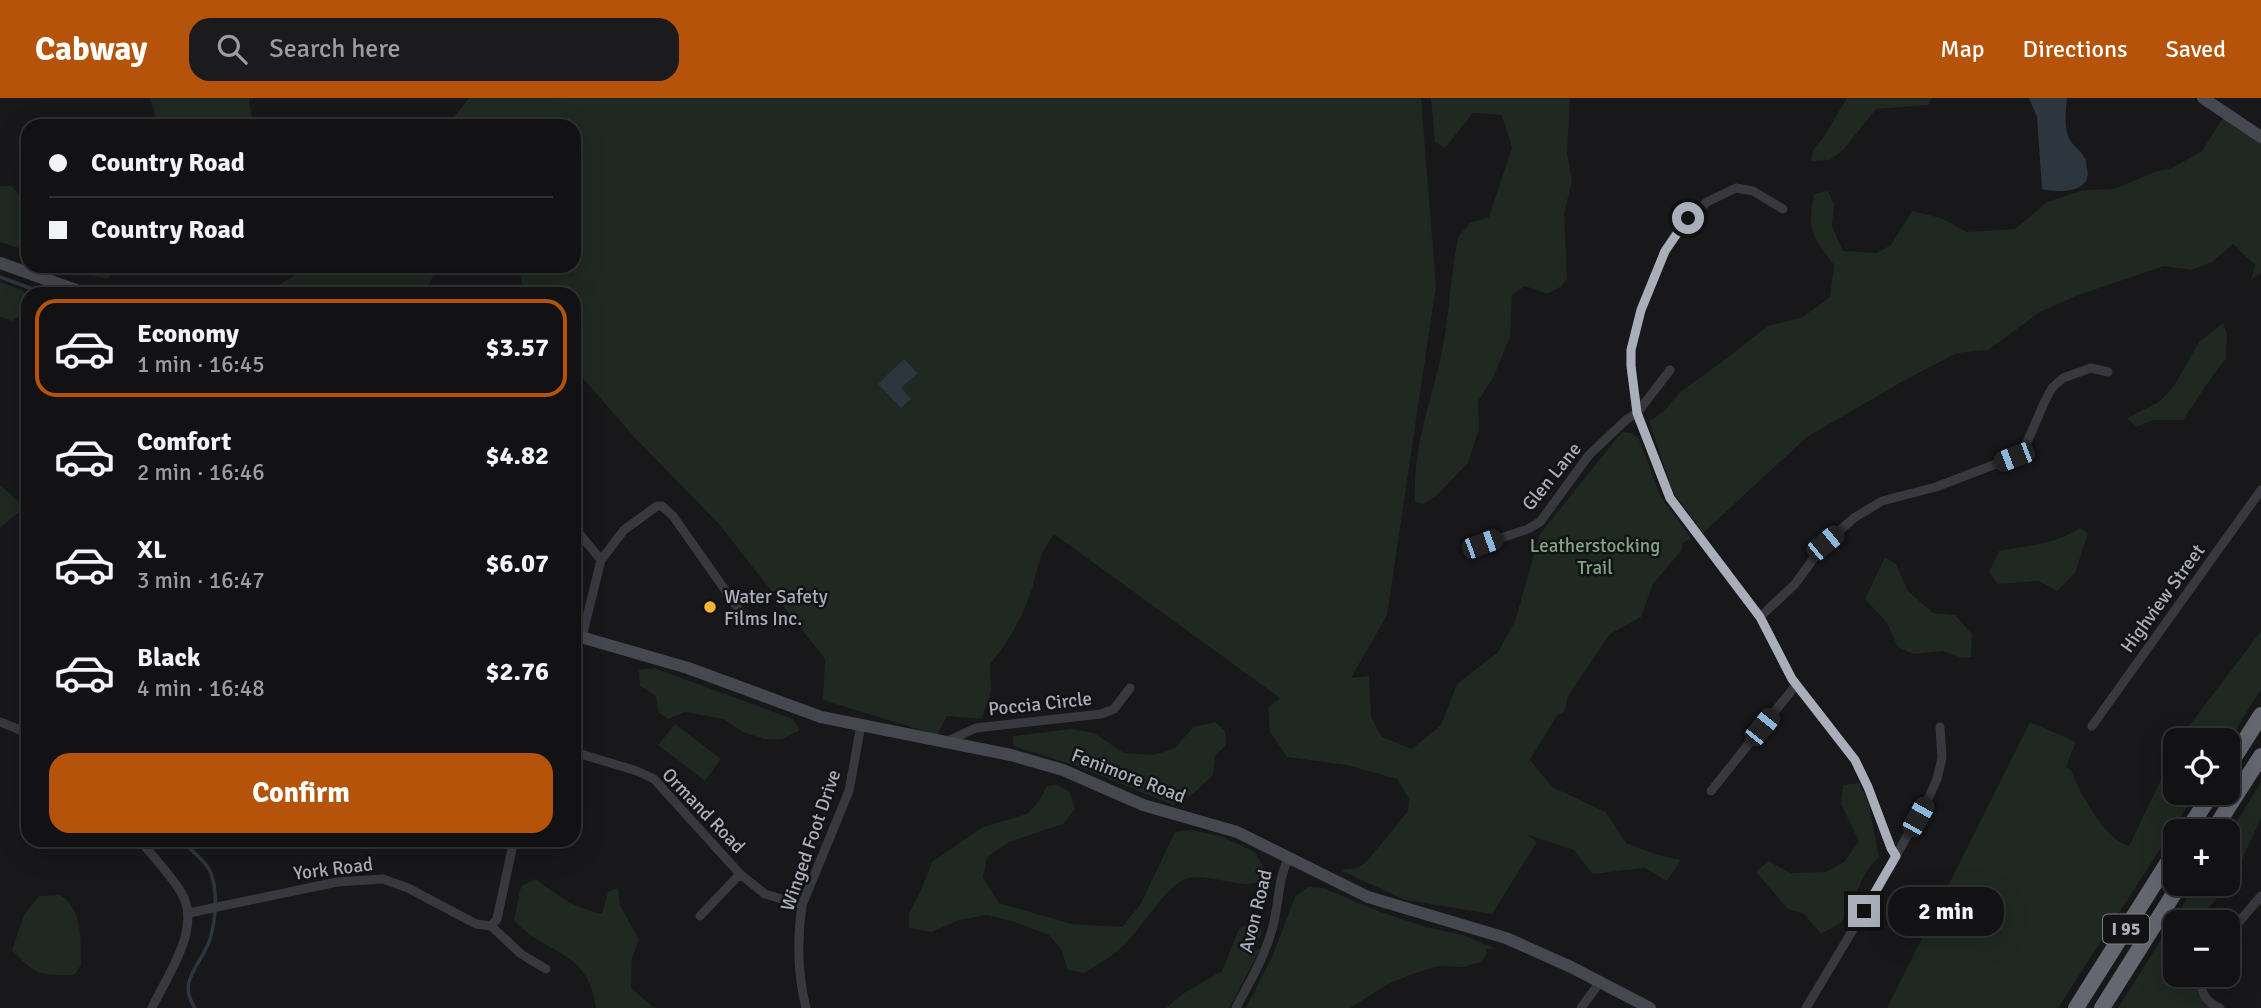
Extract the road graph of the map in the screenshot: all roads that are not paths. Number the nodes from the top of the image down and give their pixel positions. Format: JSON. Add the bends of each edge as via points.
{"nodes":[{"id":1,"x":2203,"y":98,"type":"edge"},
{"id":2,"x":2261,"y":137,"type":"edge"},
{"id":3,"x":1783,"y":209,"type":"dead end"},
{"id":4,"x":0,"y":263,"type":"edge"},
{"id":5,"x":21,"y":270,"type":"edge"},
{"id":6,"x":28,"y":273,"type":"edge"},
{"id":7,"x":67,"y":287,"type":"edge"},
{"id":8,"x":1670,"y":370,"type":"dead end"},
{"id":9,"x":2108,"y":372,"type":"dead end"},
{"id":10,"x":1637,"y":413,"type":"junction"},
{"id":11,"x":2261,"y":490,"type":"edge"},
{"id":12,"x":581,"y":536,"type":"edge"},
{"id":13,"x":1482,"y":544,"type":"dead end"},
{"id":14,"x":601,"y":560,"type":"junction"},
{"id":15,"x":742,"y":614,"type":"dead end"},
{"id":16,"x":1760,"y":617,"type":"junction"},
{"id":17,"x":581,"y":626,"type":"edge"},
{"id":18,"x":581,"y":637,"type":"edge"},
{"id":19,"x":1796,"y":685,"type":"junction"},
{"id":20,"x":1130,"y":688,"type":"dead end"},
{"id":21,"x":2261,"y":715,"type":"edge"},
{"id":22,"x":0,"y":722,"type":"edge"},
{"id":23,"x":861,"y":725,"type":"junction"},
{"id":24,"x":2092,"y":726,"type":"dead end"},
{"id":25,"x":1940,"y":727,"type":"dead end"},
{"id":26,"x":21,"y":730,"type":"edge"},
{"id":27,"x":945,"y":742,"type":"junction"},
{"id":28,"x":2240,"y":748,"type":"edge"},
{"id":29,"x":581,"y":754,"type":"edge"},
{"id":30,"x":2261,"y":756,"type":"edge"},
{"id":31,"x":1711,"y":791,"type":"dead end"},
{"id":32,"x":2221,"y":819,"type":"edge"},
{"id":33,"x":146,"y":847,"type":"edge"},
{"id":34,"x":512,"y":847,"type":"edge"},
{"id":35,"x":1896,"y":856,"type":"junction"},
{"id":36,"x":1288,"y":859,"type":"junction"},
{"id":37,"x":2163,"y":870,"type":"edge"},
{"id":38,"x":740,"y":873,"type":"junction"},
{"id":39,"x":2172,"y":896,"type":"edge"},
{"id":40,"x":2261,"y":896,"type":"edge"},
{"id":41,"x":802,"y":905,"type":"junction"},
{"id":42,"x":189,"y":913,"type":"junction"},
{"id":43,"x":700,"y":916,"type":"dead end"},
{"id":44,"x":2240,"y":921,"type":"edge"},
{"id":45,"x":491,"y":926,"type":"junction"},
{"id":46,"x":546,"y":969,"type":"dead end"},
{"id":47,"x":1600,"y":982,"type":"junction"},
{"id":48,"x":2200,"y":987,"type":"edge"},
{"id":49,"x":152,"y":1008,"type":"edge"},
{"id":50,"x":806,"y":1008,"type":"edge"},
{"id":51,"x":1236,"y":1008,"type":"edge"},
{"id":52,"x":1581,"y":1008,"type":"edge"},
{"id":53,"x":1650,"y":1008,"type":"edge"},
{"id":54,"x":1806,"y":1008,"type":"edge"},
{"id":55,"x":2076,"y":1008,"type":"edge"},
{"id":56,"x":2102,"y":1008,"type":"edge"},
{"id":57,"x":2220,"y":1008,"type":"edge"}],
"edges":[{"from":1,"to":2,"type":"street"},
{"from":3,"to":10,"type":"street","via":[[1753,191],[1736,188],[1707,202],[1679,228],[1641,310],[1631,350]]},
{"from":4,"to":5,"type":"street"},
{"from":6,"to":7,"type":"street"},
{"from":8,"to":10,"type":"street","name":"Glen Lane"},
{"from":9,"to":16,"type":"street","via":[[2091,368],[2063,378],[2044,403],[2025,447],[2014,457],[1936,487],[1882,501],[1854,518],[1825,543],[1795,584]]},
{"from":10,"to":13,"type":"street","name":"Glen Lane","via":[[1589,455],[1540,522]]},
{"from":10,"to":16,"type":"street","via":[[1670,498]]},
{"from":11,"to":24,"type":"street","name":"Highview Street"},
{"from":12,"to":14,"type":"street"},
{"from":14,"to":15,"type":"street","via":[[624,530],[662,506]]},
{"from":14,"to":17,"type":"street"},
{"from":16,"to":19,"type":"street"},
{"from":18,"to":23,"type":"street","name":"Fenimore Road","via":[[688,668],[821,717]]},
{"from":19,"to":31,"type":"street"},
{"from":19,"to":35,"type":"street","via":[[1855,760]]},
{"from":20,"to":27,"type":"street","name":"Poccia Circle","via":[[1114,709],[1101,714],[983,727]]},
{"from":21,"to":28,"type":"highway"},
{"from":22,"to":26,"type":"street"},
{"from":23,"to":27,"type":"street","name":"Fenimore Road"},
{"from":23,"to":41,"type":"street","name":"Winged Foot Drive","via":[[849,791]]},
{"from":25,"to":35,"type":"street","via":[[1942,758],[1937,779]]},
{"from":27,"to":36,"type":"street","name":"Fenimore Road","via":[[1063,770],[1143,805],[1237,832]]},
{"from":29,"to":38,"type":"street","name":"Ormand Road","via":[[654,779]]},
{"from":30,"to":32,"type":"highway"},
{"from":33,"to":42,"type":"street","via":[[182,893]]},
{"from":34,"to":45,"type":"street","via":[[497,919]]},
{"from":35,"to":54,"type":"street"},
{"from":36,"to":47,"type":"street","name":"Fenimore Road","via":[[1368,897],[1506,938]]},
{"from":36,"to":51,"type":"street","name":"Avon Road","via":[[1265,953]]},
{"from":37,"to":55,"type":"highway","number":"I 95"},
{"from":38,"to":41,"type":"street","name":"Ormand Road","via":[[765,894]]},
{"from":38,"to":43,"type":"street"},
{"from":39,"to":56,"type":"highway","number":"I 95"},
{"from":40,"to":44,"type":"street"},
{"from":41,"to":50,"type":"street","name":"Winged Foot Drive","via":[[800,971]]},
{"from":42,"to":45,"type":"street","name":"York Road","via":[[350,880],[383,879],[476,924]]},
{"from":42,"to":49,"type":"street","via":[[176,961]]},
{"from":45,"to":46,"type":"street","name":"York Road","via":[[521,954]]},
{"from":47,"to":52,"type":"street"},
{"from":47,"to":53,"type":"street","name":"Fenimore Road"},
{"from":48,"to":57,"type":"street","via":[[2206,1000]]}]}
